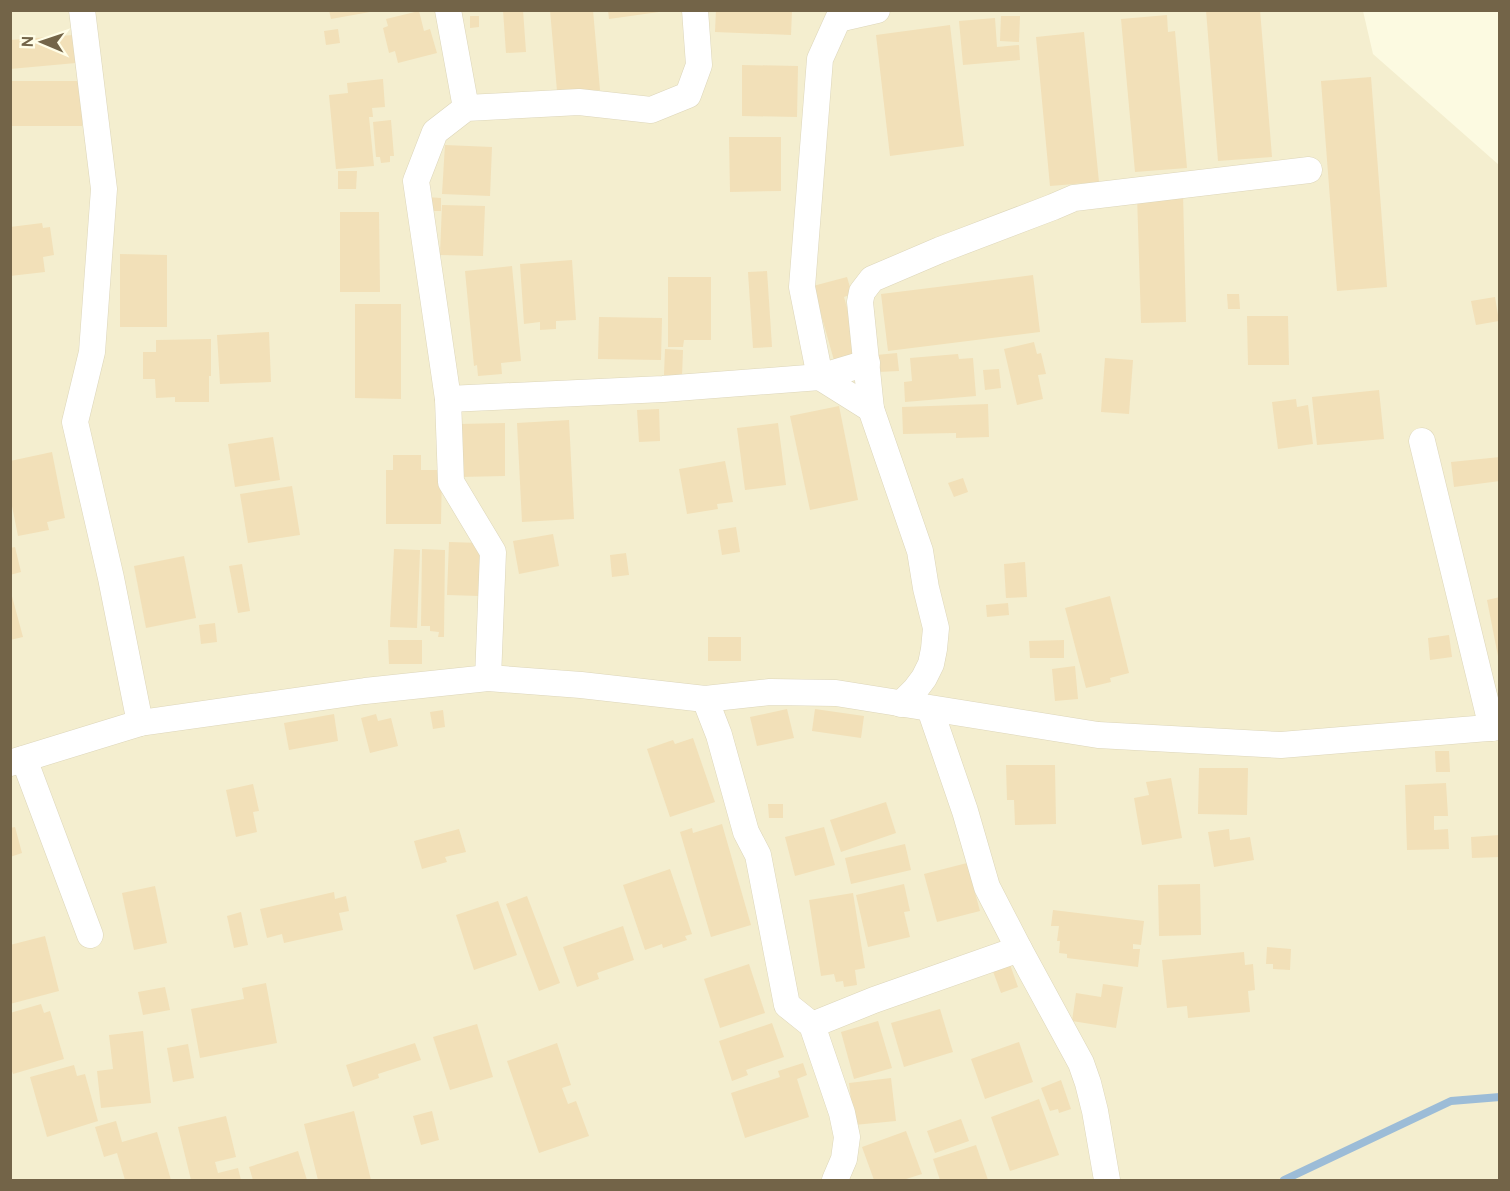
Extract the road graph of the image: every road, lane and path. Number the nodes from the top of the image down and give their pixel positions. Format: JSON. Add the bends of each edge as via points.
{"nodes":[{"id":1,"x":82,"y":10,"type":"edge"},
{"id":2,"x":448,"y":10,"type":"edge"},
{"id":3,"x":695,"y":10,"type":"edge"},
{"id":4,"x":877,"y":10,"type":"edge"},
{"id":5,"x":466,"y":108,"type":"junction"},
{"id":6,"x":1308,"y":170,"type":"dead end"},
{"id":7,"x":867,"y":363,"type":"junction"},
{"id":8,"x":820,"y":377,"type":"junction"},
{"id":9,"x":448,"y":399,"type":"junction"},
{"id":10,"x":872,"y":409,"type":"junction"},
{"id":11,"x":1422,"y":441,"type":"dead end"},
{"id":12,"x":488,"y":678,"type":"junction"},
{"id":13,"x":705,"y":699,"type":"junction"},
{"id":14,"x":901,"y":704,"type":"junction"},
{"id":15,"x":930,"y":709,"type":"junction"},
{"id":16,"x":140,"y":723,"type":"junction"},
{"id":17,"x":1496,"y":727,"type":"edge"},
{"id":18,"x":17,"y":761,"type":"edge"},
{"id":19,"x":90,"y":935,"type":"dead end"},
{"id":20,"x":1018,"y":949,"type":"junction"},
{"id":21,"x":812,"y":1025,"type":"junction"},
{"id":22,"x":835,"y":1180,"type":"edge"},
{"id":23,"x":1107,"y":1180,"type":"edge"}],
"edges":[{"from":1,"to":16,"type":"street","via":[[104,189],[92,352],[75,422]]},
{"from":2,"to":5,"type":"street"},
{"from":3,"to":5,"type":"street","via":[[699,65],[688,95],[651,110],[579,102]]},
{"from":4,"to":8,"type":"street","via":[[838,19],[820,59],[802,287]]},
{"from":5,"to":9,"type":"street","via":[[435,132],[416,181]]},
{"from":6,"to":7,"type":"street","via":[[1074,198],[872,279],[860,302]]},
{"from":7,"to":8,"type":"street"},
{"from":7,"to":10,"type":"street"},
{"from":8,"to":9,"type":"street"},
{"from":8,"to":10,"type":"street"},
{"from":9,"to":12,"type":"street","via":[[451,482],[493,552]]},
{"from":10,"to":14,"type":"street","via":[[920,551],[936,628],[931,664]]},
{"from":11,"to":17,"type":"street"},
{"from":12,"to":13,"type":"street"},
{"from":12,"to":16,"type":"street"},
{"from":13,"to":14,"type":"street","via":[[770,692],[836,693]]},
{"from":13,"to":21,"type":"street","via":[[746,832],[758,855],[787,1005]]},
{"from":14,"to":15,"type":"street"},
{"from":15,"to":17,"type":"street","via":[[1098,735],[1281,745]]},
{"from":15,"to":20,"type":"street","via":[[987,887]]},
{"from":16,"to":18,"type":"street"},
{"from":18,"to":19,"type":"street"},
{"from":20,"to":21,"type":"street"},
{"from":20,"to":23,"type":"street","via":[[1081,1062],[1095,1111]]},
{"from":21,"to":22,"type":"street","via":[[847,1137],[844,1159]]}]}
